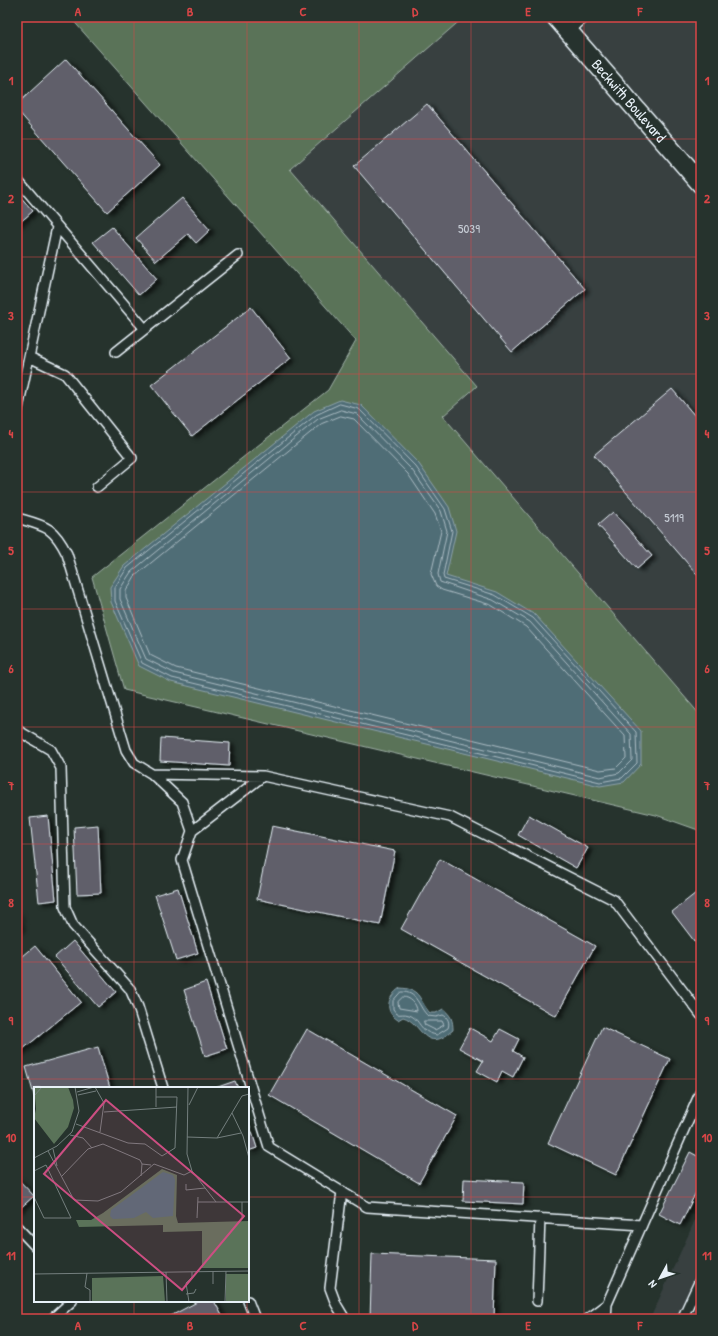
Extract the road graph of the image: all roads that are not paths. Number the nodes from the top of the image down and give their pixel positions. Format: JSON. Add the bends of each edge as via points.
{"nodes":[{"id":1,"x":556,"y":17,"type":"edge"},
{"id":2,"x":585,"y":17,"type":"edge"},
{"id":3,"x":569,"y":31,"type":"junction"},
{"id":4,"x":698,"y":175,"type":"edge"},
{"id":5,"x":17,"y":179,"type":"edge"},
{"id":6,"x":57,"y":227,"type":"junction"},
{"id":7,"x":238,"y":255,"type":"dead end"},
{"id":8,"x":145,"y":329,"type":"junction"},
{"id":9,"x":116,"y":352,"type":"dead end"},
{"id":10,"x":29,"y":356,"type":"junction"},
{"id":11,"x":17,"y":413,"type":"edge"},
{"id":12,"x":97,"y":487,"type":"dead end"},
{"id":13,"x":17,"y":518,"type":"edge"},
{"id":14,"x":17,"y":730,"type":"edge"},
{"id":15,"x":152,"y":774,"type":"junction"},
{"id":16,"x":263,"y":776,"type":"junction"},
{"id":17,"x":192,"y":831,"type":"junction"},
{"id":18,"x":701,"y":1015,"type":"edge"},
{"id":19,"x":163,"y":1087,"type":"edge"},
{"id":20,"x":701,"y":1091,"type":"edge"},
{"id":21,"x":342,"y":1192,"type":"junction"},
{"id":22,"x":540,"y":1218,"type":"junction"},
{"id":23,"x":642,"y":1225,"type":"junction"},
{"id":24,"x":17,"y":1227,"type":"edge"},
{"id":25,"x":34,"y":1245,"type":"edge"},
{"id":26,"x":701,"y":1278,"type":"edge"},
{"id":27,"x":537,"y":1301,"type":"dead end"},
{"id":28,"x":71,"y":1302,"type":"edge"},
{"id":29,"x":248,"y":1302,"type":"edge"},
{"id":30,"x":607,"y":1304,"type":"junction"},
{"id":31,"x":52,"y":1319,"type":"edge"},
{"id":32,"x":255,"y":1319,"type":"edge"},
{"id":33,"x":345,"y":1319,"type":"edge"},
{"id":34,"x":587,"y":1319,"type":"edge"},
{"id":35,"x":606,"y":1319,"type":"edge"},
{"id":36,"x":682,"y":1319,"type":"edge"}],
"edges":[{"from":1,"to":3,"type":"street","name":"Beckwith Boulevard"},
{"from":2,"to":3,"type":"lane"},
{"from":3,"to":4,"type":"street","name":"Beckwith Boulevard"},
{"from":5,"to":6,"type":"lane"},
{"from":6,"to":8,"type":"lane"},
{"from":6,"to":10,"type":"lane"},
{"from":7,"to":8,"type":"lane"},
{"from":8,"to":9,"type":"lane"},
{"from":10,"to":11,"type":"lane"},
{"from":10,"to":12,"type":"lane","via":[[65,374],[132,458]]},
{"from":13,"to":15,"type":"lane","via":[[45,526],[58,537],[67,554],[126,750],[134,763]]},
{"from":14,"to":19,"type":"lane","via":[[51,750],[61,768],[65,907],[73,925],[130,989]]},
{"from":15,"to":16,"type":"lane"},
{"from":15,"to":17,"type":"lane","via":[[182,802]]},
{"from":16,"to":17,"type":"lane"},
{"from":16,"to":18,"type":"lane","via":[[450,817],[614,900]]},
{"from":17,"to":21,"type":"lane","via":[[182,860],[269,1147]]},
{"from":20,"to":23,"type":"lane"},
{"from":21,"to":22,"type":"lane","via":[[367,1207]]},
{"from":21,"to":33,"type":"lane","via":[[330,1288]]},
{"from":22,"to":23,"type":"lane"},
{"from":22,"to":27,"type":"lane"},
{"from":23,"to":30,"type":"lane"},
{"from":24,"to":25,"type":"lane"},
{"from":26,"to":36,"type":"lane"},
{"from":28,"to":31,"type":"lane"},
{"from":29,"to":32,"type":"lane"},
{"from":30,"to":34,"type":"lane"},
{"from":30,"to":35,"type":"lane"}]}
